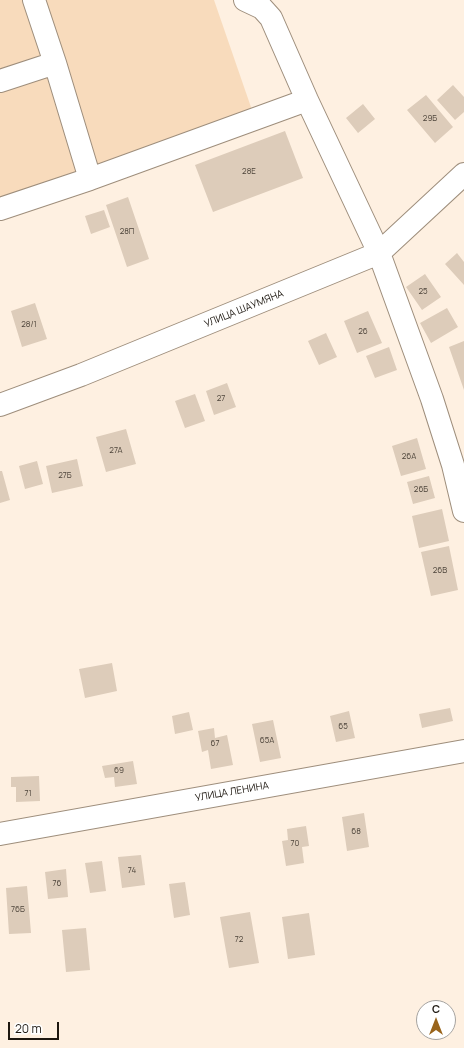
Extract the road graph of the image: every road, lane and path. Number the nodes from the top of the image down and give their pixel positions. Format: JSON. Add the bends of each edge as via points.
{"nodes":[{"id":1,"x":34,"y":0,"type":"edge"},
{"id":2,"x":245,"y":0,"type":"edge"},
{"id":3,"x":55,"y":63,"type":"junction"},
{"id":4,"x":0,"y":81,"type":"edge"},
{"id":5,"x":307,"y":100,"type":"junction"},
{"id":6,"x":464,"y":174,"type":"edge"},
{"id":7,"x":90,"y":179,"type":"junction"},
{"id":8,"x":0,"y":209,"type":"edge"},
{"id":9,"x":379,"y":253,"type":"junction"},
{"id":10,"x":0,"y":405,"type":"edge"},
{"id":11,"x":464,"y":511,"type":"edge"},
{"id":12,"x":464,"y":751,"type":"edge"},
{"id":13,"x":0,"y":834,"type":"edge"}],
"edges":[{"from":1,"to":3,"type":"street"},
{"from":2,"to":5,"type":"street","via":[[262,8],[271,18]]},
{"from":3,"to":4,"type":"street"},
{"from":3,"to":7,"type":"street"},
{"from":5,"to":7,"type":"street"},
{"from":5,"to":9,"type":"street"},
{"from":6,"to":9,"type":"street","name":"УЛИЦА ШАУМЯНА"},
{"from":7,"to":8,"type":"street"},
{"from":9,"to":10,"type":"street","name":"УЛИЦА ШАУМЯНА","via":[[81,376]]},
{"from":9,"to":11,"type":"street","via":[[432,399],[453,465]]},
{"from":12,"to":13,"type":"street","name":"УЛИЦА ЛЕНИНА"}]}
